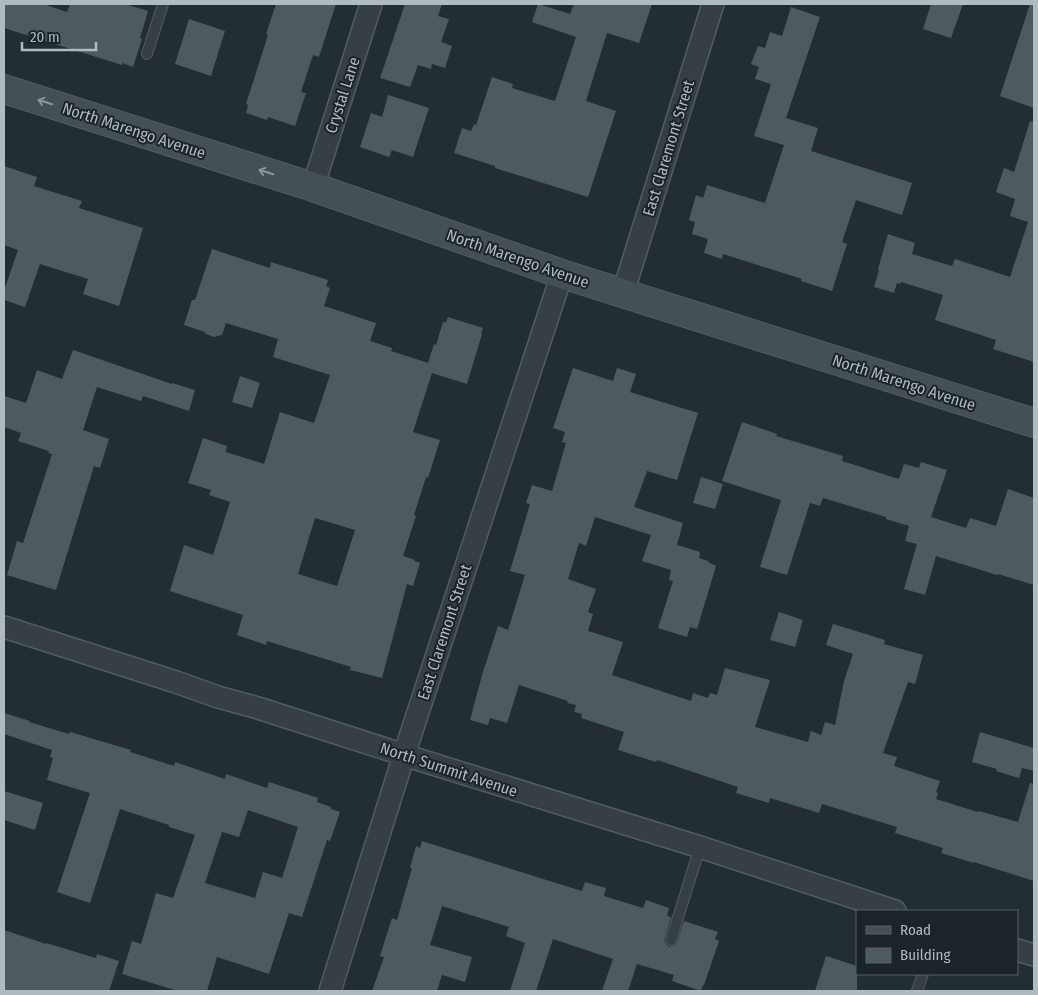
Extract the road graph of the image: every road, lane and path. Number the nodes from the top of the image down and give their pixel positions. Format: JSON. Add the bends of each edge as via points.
{"nodes":[{"id":1,"x":163,"y":4,"type":"edge"},
{"id":2,"x":371,"y":4,"type":"edge"},
{"id":3,"x":713,"y":4,"type":"edge"},
{"id":4,"x":148,"y":54,"type":"dead end"},
{"id":5,"x":4,"y":89,"type":"edge"},
{"id":6,"x":313,"y":187,"type":"junction"},
{"id":7,"x":562,"y":274,"type":"junction"},
{"id":8,"x":623,"y":293,"type":"junction"},
{"id":9,"x":1034,"y":423,"type":"edge"},
{"id":10,"x":4,"y":627,"type":"edge"},
{"id":11,"x":404,"y":755,"type":"junction"},
{"id":12,"x":700,"y":847,"type":"junction"},
{"id":13,"x":893,"y":910,"type":"edge"},
{"id":14,"x":670,"y":940,"type":"dead end"},
{"id":15,"x":1018,"y":950,"type":"edge"},
{"id":16,"x":1034,"y":955,"type":"edge"},
{"id":17,"x":923,"y":975,"type":"edge"},
{"id":18,"x":330,"y":991,"type":"edge"},
{"id":19,"x":918,"y":991,"type":"edge"}],
"edges":[{"from":1,"to":4,"type":"lane"},
{"from":2,"to":6,"type":"street","name":"Crystal Lane"},
{"from":3,"to":8,"type":"street","name":"East Claremont Street"},
{"from":6,"to":5,"type":"street","name":"North Marengo Avenue","one_way":true},
{"from":6,"to":7,"type":"street","name":"North Marengo Avenue"},
{"from":7,"to":8,"type":"street","name":"North Marengo Avenue"},
{"from":7,"to":11,"type":"street","name":"East Claremont Street"},
{"from":8,"to":9,"type":"street","name":"North Marengo Avenue"},
{"from":10,"to":11,"type":"street","name":"North Summit Avenue"},
{"from":11,"to":12,"type":"street","name":"North Summit Avenue"},
{"from":11,"to":18,"type":"street","name":"East Claremont Street"},
{"from":12,"to":13,"type":"street","name":"North Summit Avenue"},
{"from":12,"to":14,"type":"lane"},
{"from":15,"to":16,"type":"street"},
{"from":17,"to":19,"type":"lane"}]}
